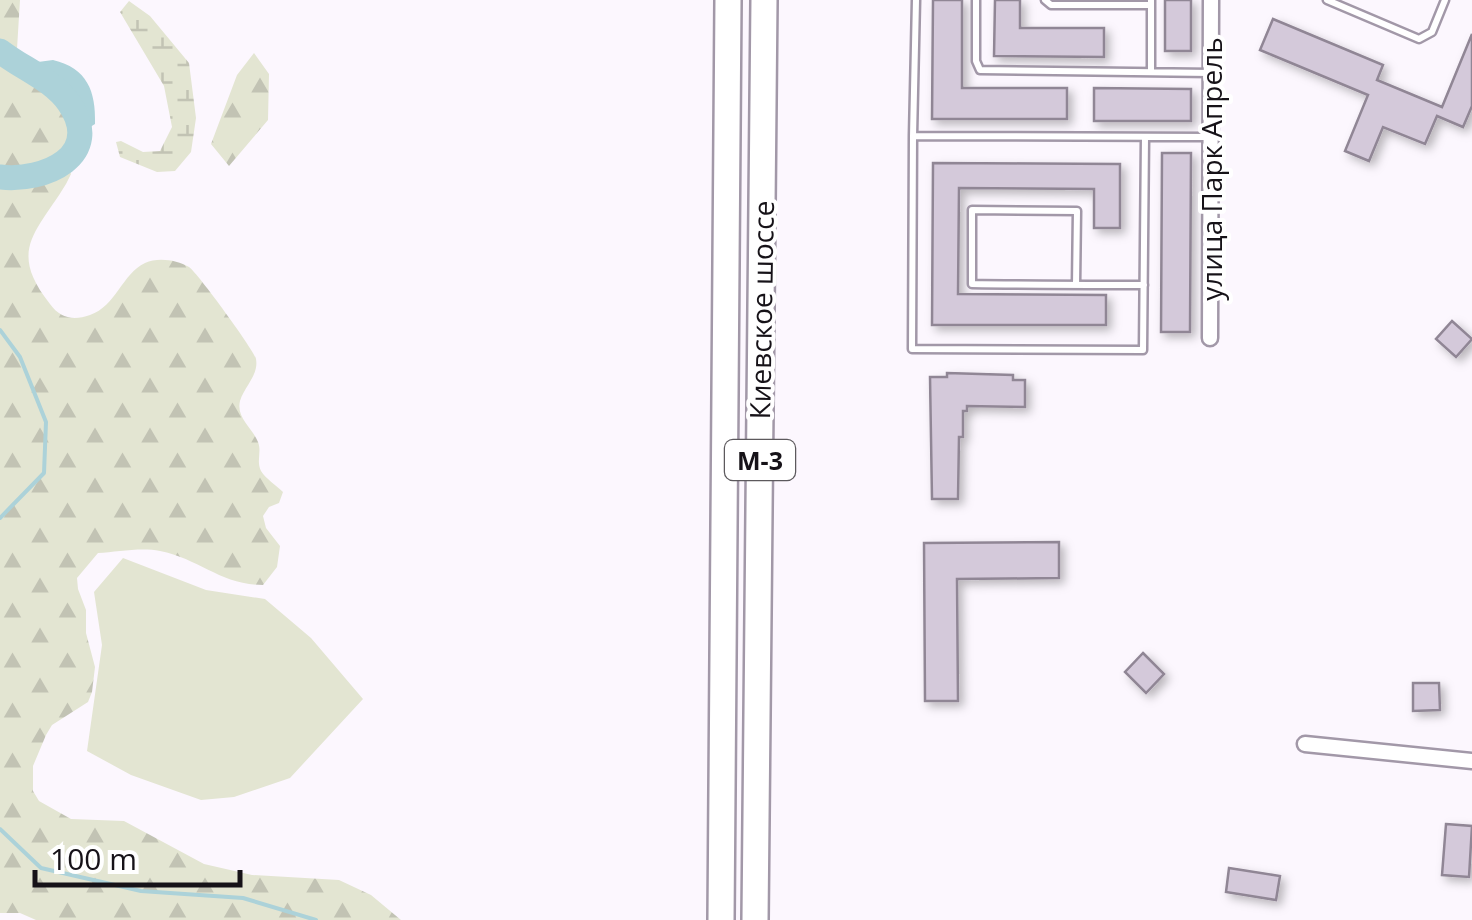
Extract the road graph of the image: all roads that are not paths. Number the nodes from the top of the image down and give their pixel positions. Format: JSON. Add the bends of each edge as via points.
{"nodes":[{"id":1,"x":728,"y":0,"type":"edge"},
{"id":2,"x":764,"y":0,"type":"edge"},
{"id":3,"x":916,"y":0,"type":"edge"},
{"id":4,"x":976,"y":0,"type":"edge"},
{"id":5,"x":1045,"y":0,"type":"edge"},
{"id":6,"x":1211,"y":0,"type":"edge"},
{"id":7,"x":1327,"y":0,"type":"edge"},
{"id":8,"x":1446,"y":0,"type":"edge"},
{"id":9,"x":1151,"y":3,"type":"edge"},
{"id":10,"x":1151,"y":72,"type":"junction"},
{"id":11,"x":1211,"y":72,"type":"junction"},
{"id":12,"x":914,"y":136,"type":"junction"},
{"id":13,"x":1144,"y":137,"type":"junction"},
{"id":14,"x":1210,"y":138,"type":"junction"},
{"id":15,"x":1076,"y":285,"type":"junction"},
{"id":16,"x":1144,"y":285,"type":"junction"},
{"id":17,"x":1210,"y":338,"type":"dead end"},
{"id":18,"x":1305,"y":744,"type":"dead end"},
{"id":19,"x":1472,"y":761,"type":"edge"},
{"id":20,"x":721,"y":920,"type":"edge"},
{"id":21,"x":755,"y":920,"type":"edge"}],
"edges":[{"from":1,"to":20,"type":"highway","name":"Киевское шоссе","number":"М-3"},
{"from":2,"to":21,"type":"highway","name":"Киевское шоссе","number":"М-3"},
{"from":3,"to":12,"type":"lane"},
{"from":4,"to":10,"type":"lane","via":[[980,70]]},
{"from":5,"to":9,"type":"lane"},
{"from":6,"to":11,"type":"street","name":"улица Парк Апрель"},
{"from":7,"to":8,"type":"lane","via":[[1419,38],[1432,32]]},
{"from":9,"to":10,"type":"lane"},
{"from":10,"to":11,"type":"lane"},
{"from":11,"to":14,"type":"street","name":"улица Парк Апрель"},
{"from":12,"to":13,"type":"lane"},
{"from":12,"to":16,"type":"lane","via":[[912,349],[1144,350]]},
{"from":13,"to":14,"type":"lane"},
{"from":13,"to":16,"type":"lane"},
{"from":14,"to":17,"type":"street","name":"улица Парк Апрель"},
{"from":15,"to":15,"type":"lane","via":[[972,284],[972,210],[1077,211]]},
{"from":15,"to":16,"type":"lane"},
{"from":18,"to":19,"type":"street"}]}
